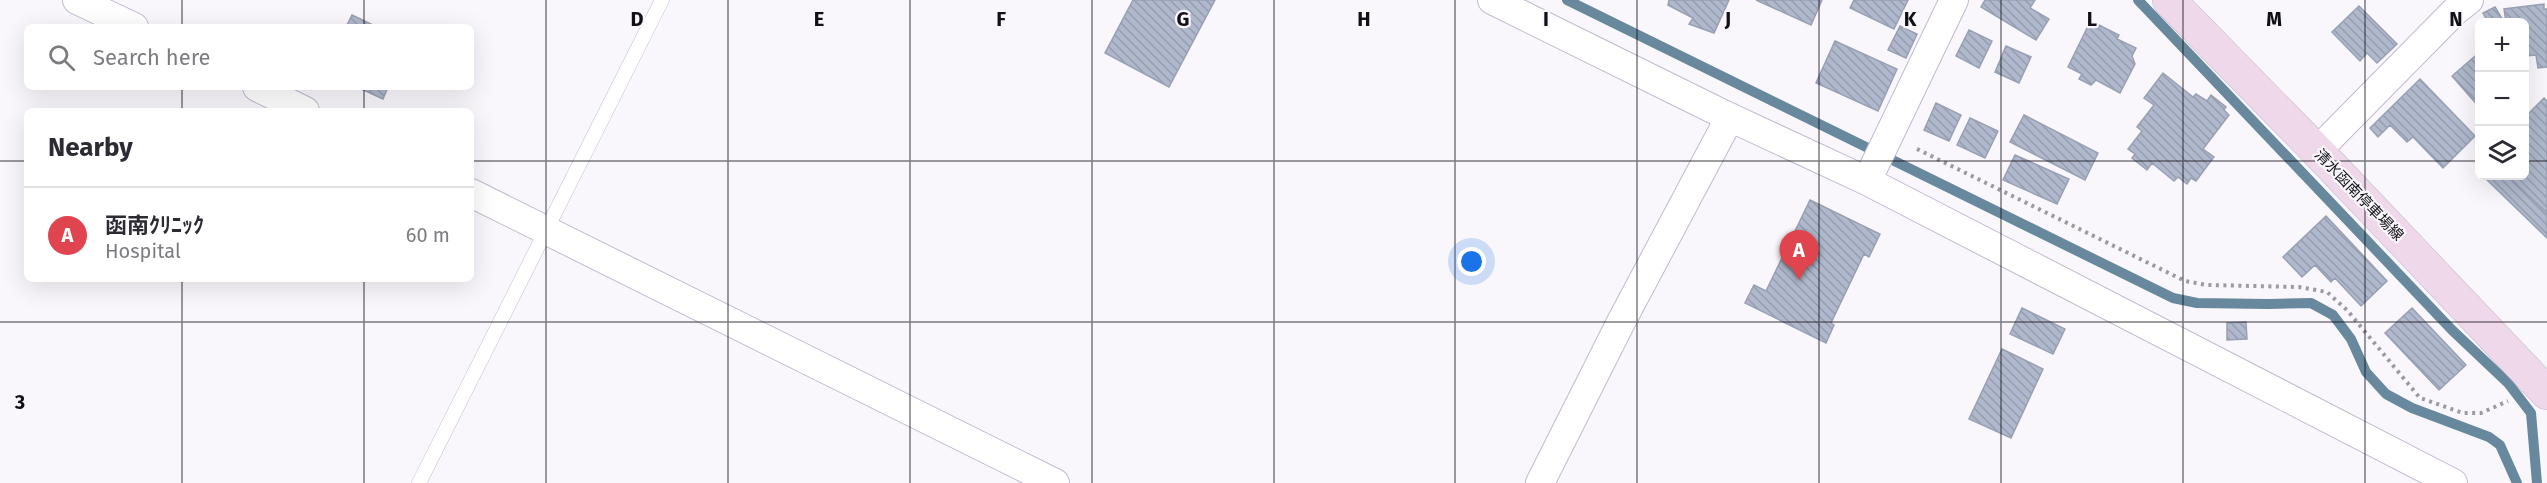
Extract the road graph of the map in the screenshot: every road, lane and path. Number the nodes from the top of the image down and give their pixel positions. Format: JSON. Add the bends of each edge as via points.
{"nodes":[{"id":1,"x":77,"y":0,"type":"edge"},
{"id":2,"x":662,"y":0,"type":"edge"},
{"id":3,"x":1492,"y":0,"type":"edge"},
{"id":4,"x":1954,"y":0,"type":"edge"},
{"id":5,"x":2469,"y":0,"type":"edge"},
{"id":6,"x":2181,"y":4,"type":"edge"},
{"id":7,"x":128,"y":24,"type":"edge"},
{"id":8,"x":263,"y":90,"type":"edge"},
{"id":9,"x":299,"y":108,"type":"edge"},
{"id":10,"x":1730,"y":117,"type":"junction"},
{"id":11,"x":1889,"y":135,"type":"junction"},
{"id":12,"x":2317,"y":151,"type":"junction"},
{"id":13,"x":1867,"y":181,"type":"junction"},
{"id":14,"x":474,"y":194,"type":"edge"},
{"id":15,"x":547,"y":231,"type":"junction"},
{"id":16,"x":2547,"y":393,"type":"edge"},
{"id":17,"x":2507,"y":402,"type":"dead end"},
{"id":18,"x":418,"y":483,"type":"edge"},
{"id":19,"x":1055,"y":483,"type":"edge"},
{"id":20,"x":1540,"y":483,"type":"edge"},
{"id":21,"x":2452,"y":483,"type":"edge"}],
"edges":[{"from":1,"to":7,"type":"street"},
{"from":2,"to":15,"type":"lane"},
{"from":3,"to":10,"type":"street"},
{"from":4,"to":11,"type":"street"},
{"from":5,"to":12,"type":"street"},
{"from":6,"to":12,"type":"main road","name":"清水函南停車場線"},
{"from":8,"to":9,"type":"street"},
{"from":10,"to":13,"type":"street"},
{"from":10,"to":20,"type":"street"},
{"from":11,"to":13,"type":"street"},
{"from":11,"to":17,"type":"path","via":[[2185,281],[2207,285],[2299,286],[2327,292],[2347,309],[2420,398],[2463,413],[2481,413]]},
{"from":12,"to":16,"type":"main road","name":"清水函南停車場線"},
{"from":13,"to":21,"type":"street"},
{"from":14,"to":15,"type":"street"},
{"from":15,"to":18,"type":"lane"},
{"from":15,"to":19,"type":"street"}]}
